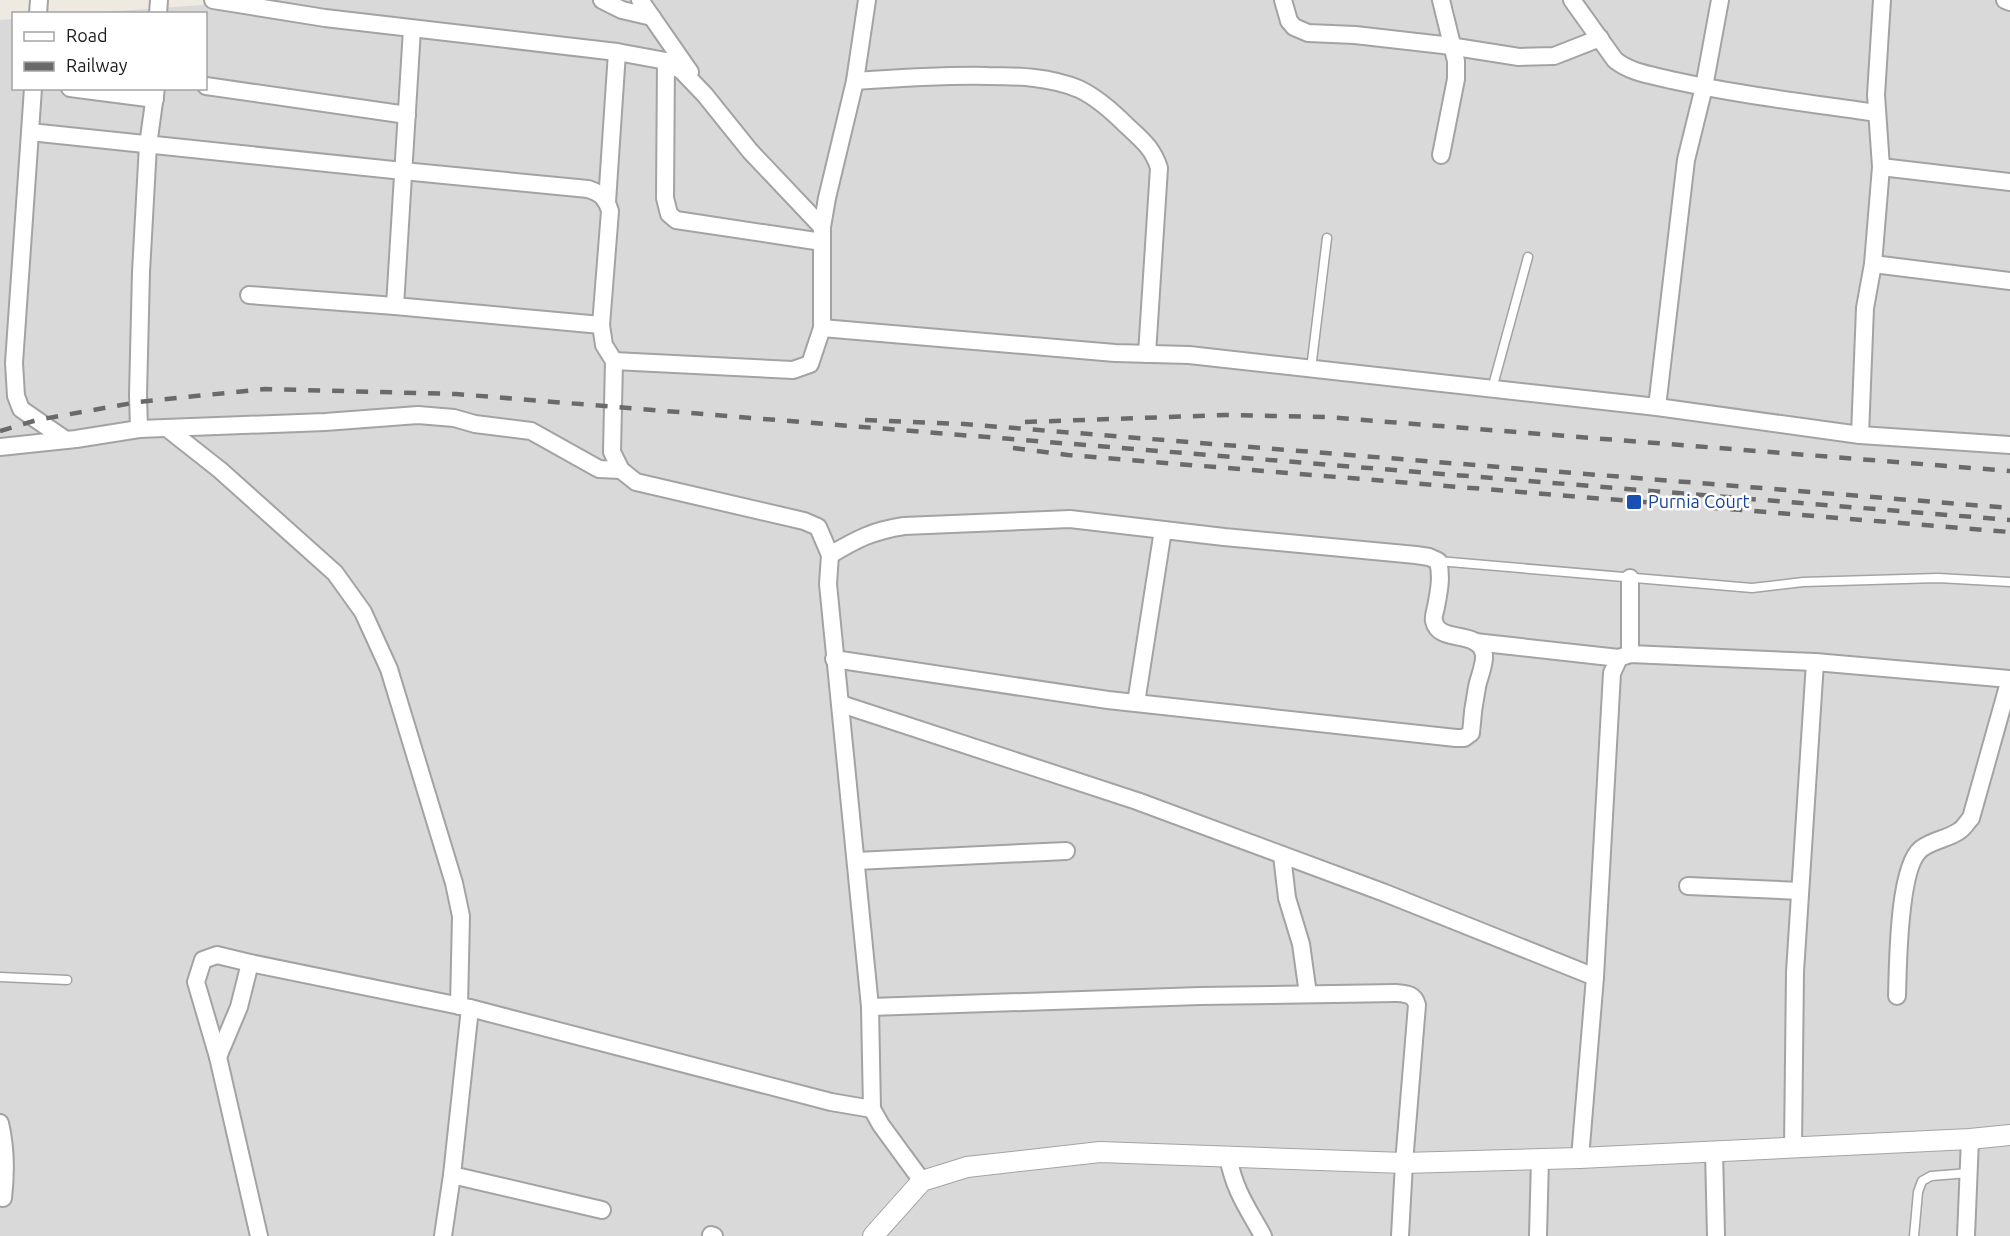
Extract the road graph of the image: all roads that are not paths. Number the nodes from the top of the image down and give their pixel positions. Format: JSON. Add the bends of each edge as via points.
{"nodes":[{"id":1,"x":213,"y":0,"type":"edge"},
{"id":2,"x":602,"y":0,"type":"edge"},
{"id":3,"x":640,"y":0,"type":"edge"},
{"id":4,"x":867,"y":0,"type":"edge"},
{"id":5,"x":1283,"y":0,"type":"edge"},
{"id":6,"x":1442,"y":0,"type":"edge"},
{"id":7,"x":1572,"y":0,"type":"edge"},
{"id":8,"x":1720,"y":0,"type":"edge"},
{"id":9,"x":1882,"y":0,"type":"edge"},
{"id":10,"x":2005,"y":0,"type":"edge"},
{"id":11,"x":2010,"y":2,"type":"edge"},
{"id":12,"x":652,"y":17,"type":"junction"},
{"id":13,"x":412,"y":28,"type":"junction"},
{"id":14,"x":1600,"y":38,"type":"junction"},
{"id":15,"x":1453,"y":47,"type":"junction"},
{"id":16,"x":618,"y":52,"type":"junction"},
{"id":17,"x":666,"y":61,"type":"junction"},
{"id":18,"x":855,"y":81,"type":"junction"},
{"id":19,"x":207,"y":86,"type":"edge"},
{"id":20,"x":1704,"y":87,"type":"junction"},
{"id":21,"x":33,"y":90,"type":"edge"},
{"id":22,"x":99,"y":90,"type":"edge"},
{"id":23,"x":156,"y":94,"type":"edge"},
{"id":24,"x":705,"y":95,"type":"junction"},
{"id":25,"x":1877,"y":113,"type":"junction"},
{"id":26,"x":407,"y":115,"type":"junction"},
{"id":27,"x":30,"y":132,"type":"junction"},
{"id":28,"x":148,"y":145,"type":"junction"},
{"id":29,"x":1441,"y":155,"type":"dead end"},
{"id":30,"x":1881,"y":167,"type":"junction"},
{"id":31,"x":403,"y":171,"type":"junction"},
{"id":32,"x":2010,"y":182,"type":"edge"},
{"id":33,"x":607,"y":202,"type":"junction"},
{"id":34,"x":822,"y":235,"type":"junction"},
{"id":35,"x":1327,"y":238,"type":"dead end"},
{"id":36,"x":1528,"y":258,"type":"dead end"},
{"id":37,"x":1873,"y":264,"type":"junction"},
{"id":38,"x":2010,"y":281,"type":"edge"},
{"id":39,"x":249,"y":295,"type":"dead end"},
{"id":40,"x":395,"y":306,"type":"junction"},
{"id":41,"x":601,"y":325,"type":"junction"},
{"id":42,"x":822,"y":328,"type":"junction"},
{"id":43,"x":1147,"y":354,"type":"junction"},
{"id":44,"x":614,"y":361,"type":"junction"},
{"id":45,"x":1311,"y":369,"type":"junction"},
{"id":46,"x":1492,"y":389,"type":"junction"},
{"id":47,"x":1657,"y":407,"type":"junction"},
{"id":48,"x":139,"y":429,"type":"junction"},
{"id":49,"x":168,"y":429,"type":"junction"},
{"id":50,"x":1860,"y":435,"type":"junction"},
{"id":51,"x":66,"y":440,"type":"junction"},
{"id":52,"x":2010,"y":445,"type":"edge"},
{"id":53,"x":0,"y":447,"type":"edge"},
{"id":54,"x":621,"y":470,"type":"junction"},
{"id":55,"x":1162,"y":530,"type":"junction"},
{"id":56,"x":830,"y":555,"type":"junction"},
{"id":57,"x":1438,"y":561,"type":"junction"},
{"id":58,"x":1630,"y":578,"type":"junction"},
{"id":59,"x":2010,"y":582,"type":"edge"},
{"id":60,"x":1475,"y":642,"type":"junction"},
{"id":61,"x":1624,"y":656,"type":"junction"},
{"id":62,"x":834,"y":659,"type":"junction"},
{"id":63,"x":1815,"y":662,"type":"junction"},
{"id":64,"x":2010,"y":679,"type":"edge"},
{"id":65,"x":1136,"y":703,"type":"junction"},
{"id":66,"x":841,"y":704,"type":"junction"},
{"id":67,"x":1066,"y":851,"type":"dead end"},
{"id":68,"x":1282,"y":855,"type":"junction"},
{"id":69,"x":855,"y":861,"type":"junction"},
{"id":70,"x":1688,"y":886,"type":"dead end"},
{"id":71,"x":1800,"y":891,"type":"junction"},
{"id":72,"x":250,"y":963,"type":"junction"},
{"id":73,"x":0,"y":977,"type":"edge"},
{"id":74,"x":1595,"y":977,"type":"junction"},
{"id":75,"x":67,"y":980,"type":"dead end"},
{"id":76,"x":1308,"y":994,"type":"junction"},
{"id":77,"x":1897,"y":996,"type":"dead end"},
{"id":78,"x":465,"y":1007,"type":"junction"},
{"id":79,"x":870,"y":1007,"type":"junction"},
{"id":80,"x":218,"y":1057,"type":"junction"},
{"id":81,"x":872,"y":1109,"type":"junction"},
{"id":82,"x":0,"y":1123,"type":"edge"},
{"id":83,"x":2010,"y":1135,"type":"edge"},
{"id":84,"x":1970,"y":1139,"type":"junction"},
{"id":85,"x":1793,"y":1148,"type":"junction"},
{"id":86,"x":1714,"y":1151,"type":"junction"},
{"id":87,"x":1228,"y":1156,"type":"junction"},
{"id":88,"x":1580,"y":1158,"type":"junction"},
{"id":89,"x":1540,"y":1159,"type":"junction"},
{"id":90,"x":1404,"y":1163,"type":"junction"},
{"id":91,"x":1969,"y":1173,"type":"junction"},
{"id":92,"x":452,"y":1175,"type":"junction"},
{"id":93,"x":922,"y":1181,"type":"junction"},
{"id":94,"x":3,"y":1198,"type":"dead end"},
{"id":95,"x":602,"y":1210,"type":"dead end"},
{"id":96,"x":259,"y":1236,"type":"edge"},
{"id":97,"x":443,"y":1236,"type":"edge"},
{"id":98,"x":873,"y":1236,"type":"edge"},
{"id":99,"x":1263,"y":1236,"type":"edge"},
{"id":100,"x":1400,"y":1236,"type":"edge"},
{"id":101,"x":1538,"y":1236,"type":"edge"},
{"id":102,"x":1716,"y":1236,"type":"edge"},
{"id":103,"x":1914,"y":1236,"type":"edge"},
{"id":104,"x":1966,"y":1236,"type":"edge"}],
"edges":[{"from":1,"to":13,"type":"street"},
{"from":2,"to":12,"type":"street","via":[[622,10]]},
{"from":3,"to":12,"type":"street"},
{"from":4,"to":18,"type":"street"},
{"from":5,"to":15,"type":"street","via":[[1289,21],[1308,33]]},
{"from":6,"to":15,"type":"street"},
{"from":7,"to":14,"type":"street"},
{"from":8,"to":20,"type":"street"},
{"from":9,"to":25,"type":"street"},
{"from":10,"to":11,"type":"street"},
{"from":12,"to":24,"type":"street"},
{"from":13,"to":16,"type":"street"},
{"from":13,"to":26,"type":"street"},
{"from":14,"to":15,"type":"street","via":[[1554,56],[1502,56]]},
{"from":14,"to":20,"type":"street","via":[[1624,67]]},
{"from":15,"to":29,"type":"street","via":[[1456,79]]},
{"from":16,"to":17,"type":"street"},
{"from":16,"to":33,"type":"street"},
{"from":17,"to":24,"type":"street"},
{"from":17,"to":34,"type":"street","via":[[664,198],[669,214],[676,220]]},
{"from":18,"to":34,"type":"street","via":[[826,198]]},
{"from":18,"to":43,"type":"street","via":[[947,75],[1035,78],[1081,90],[1118,117],[1155,153],[1160,168]]},
{"from":19,"to":26,"type":"street"},
{"from":20,"to":25,"type":"street"},
{"from":20,"to":47,"type":"street","via":[[1686,160]]},
{"from":21,"to":27,"type":"street"},
{"from":22,"to":23,"type":"street"},
{"from":23,"to":28,"type":"street"},
{"from":24,"to":34,"type":"street"},
{"from":25,"to":30,"type":"street"},
{"from":26,"to":31,"type":"street"},
{"from":27,"to":28,"type":"street"},
{"from":27,"to":51,"type":"street","via":[[14,363],[16,396],[21,409]]},
{"from":28,"to":31,"type":"street"},
{"from":28,"to":48,"type":"street"},
{"from":30,"to":32,"type":"street"},
{"from":30,"to":37,"type":"street"},
{"from":31,"to":33,"type":"street","via":[[588,189],[600,193]]},
{"from":31,"to":40,"type":"street"},
{"from":33,"to":41,"type":"street","via":[[610,211]]},
{"from":34,"to":42,"type":"street"},
{"from":35,"to":45,"type":"lane"},
{"from":36,"to":46,"type":"lane"},
{"from":37,"to":38,"type":"street"},
{"from":37,"to":50,"type":"street","via":[[1865,308]]},
{"from":39,"to":40,"type":"street"},
{"from":40,"to":41,"type":"street"},
{"from":41,"to":44,"type":"street","via":[[604,345]]},
{"from":42,"to":43,"type":"street"},
{"from":42,"to":44,"type":"street","via":[[810,364],[793,370]]},
{"from":43,"to":45,"type":"street"},
{"from":44,"to":54,"type":"street","via":[[612,452]]},
{"from":45,"to":46,"type":"street"},
{"from":46,"to":47,"type":"street"},
{"from":47,"to":50,"type":"street"},
{"from":48,"to":49,"type":"street"},
{"from":48,"to":51,"type":"street"},
{"from":49,"to":54,"type":"street","via":[[418,415],[445,417],[531,431],[599,470]]},
{"from":49,"to":78,"type":"street","via":[[335,573],[363,612],[389,669],[454,883],[461,916]]},
{"from":50,"to":52,"type":"street"},
{"from":51,"to":53,"type":"street"},
{"from":54,"to":56,"type":"street","via":[[636,482],[804,521],[818,527]]},
{"from":55,"to":56,"type":"street","via":[[1070,519],[904,526],[854,540]]},
{"from":55,"to":57,"type":"street","via":[[1416,555]]},
{"from":55,"to":65,"type":"street"},
{"from":56,"to":62,"type":"street","via":[[828,584]]},
{"from":57,"to":58,"type":"lane"},
{"from":57,"to":60,"type":"street","via":[[1441,573],[1434,620],[1447,634]]},
{"from":58,"to":59,"type":"lane","via":[[1752,588],[1803,582],[1938,578]]},
{"from":58,"to":61,"type":"street"},
{"from":60,"to":61,"type":"street"},
{"from":60,"to":65,"type":"street","via":[[1484,656],[1471,733],[1464,738]]},
{"from":61,"to":63,"type":"street"},
{"from":61,"to":74,"type":"street","via":[[1612,673]]},
{"from":62,"to":65,"type":"street"},
{"from":62,"to":66,"type":"street"},
{"from":63,"to":64,"type":"street"},
{"from":63,"to":71,"type":"street"},
{"from":64,"to":77,"type":"street","via":[[1971,818],[1960,831],[1922,848],[1908,871]]},
{"from":66,"to":68,"type":"street","via":[[1137,801]]},
{"from":66,"to":69,"type":"street"},
{"from":67,"to":69,"type":"street"},
{"from":68,"to":74,"type":"street"},
{"from":68,"to":76,"type":"street"},
{"from":69,"to":79,"type":"street"},
{"from":70,"to":71,"type":"street"},
{"from":71,"to":85,"type":"street"},
{"from":72,"to":78,"type":"street"},
{"from":72,"to":80,"type":"street","via":[[239,1007]]},
{"from":72,"to":80,"type":"street","via":[[216,955],[203,960],[196,982]]},
{"from":73,"to":75,"type":"lane"},
{"from":74,"to":88,"type":"street"},
{"from":76,"to":79,"type":"street"},
{"from":76,"to":90,"type":"street","via":[[1396,993],[1415,998]]},
{"from":78,"to":81,"type":"street","via":[[831,1102]]},
{"from":78,"to":92,"type":"street"},
{"from":79,"to":81,"type":"street"},
{"from":80,"to":96,"type":"street"},
{"from":81,"to":93,"type":"street"},
{"from":82,"to":94,"type":"street","via":[[6,1172]]},
{"from":83,"to":84,"type":"street"},
{"from":84,"to":85,"type":"street"},
{"from":84,"to":91,"type":"street"},
{"from":85,"to":86,"type":"street"},
{"from":86,"to":88,"type":"street"},
{"from":86,"to":102,"type":"street"},
{"from":87,"to":90,"type":"street"},
{"from":87,"to":93,"type":"street","via":[[1100,1152],[967,1167]]},
{"from":87,"to":99,"type":"street","via":[[1238,1195]]},
{"from":88,"to":89,"type":"street"},
{"from":89,"to":90,"type":"street"},
{"from":89,"to":101,"type":"street"},
{"from":90,"to":100,"type":"street"},
{"from":91,"to":103,"type":"lane","via":[[1931,1176],[1922,1181]]},
{"from":91,"to":104,"type":"street"},
{"from":92,"to":95,"type":"street"},
{"from":92,"to":97,"type":"street"},
{"from":93,"to":98,"type":"street"}]}
